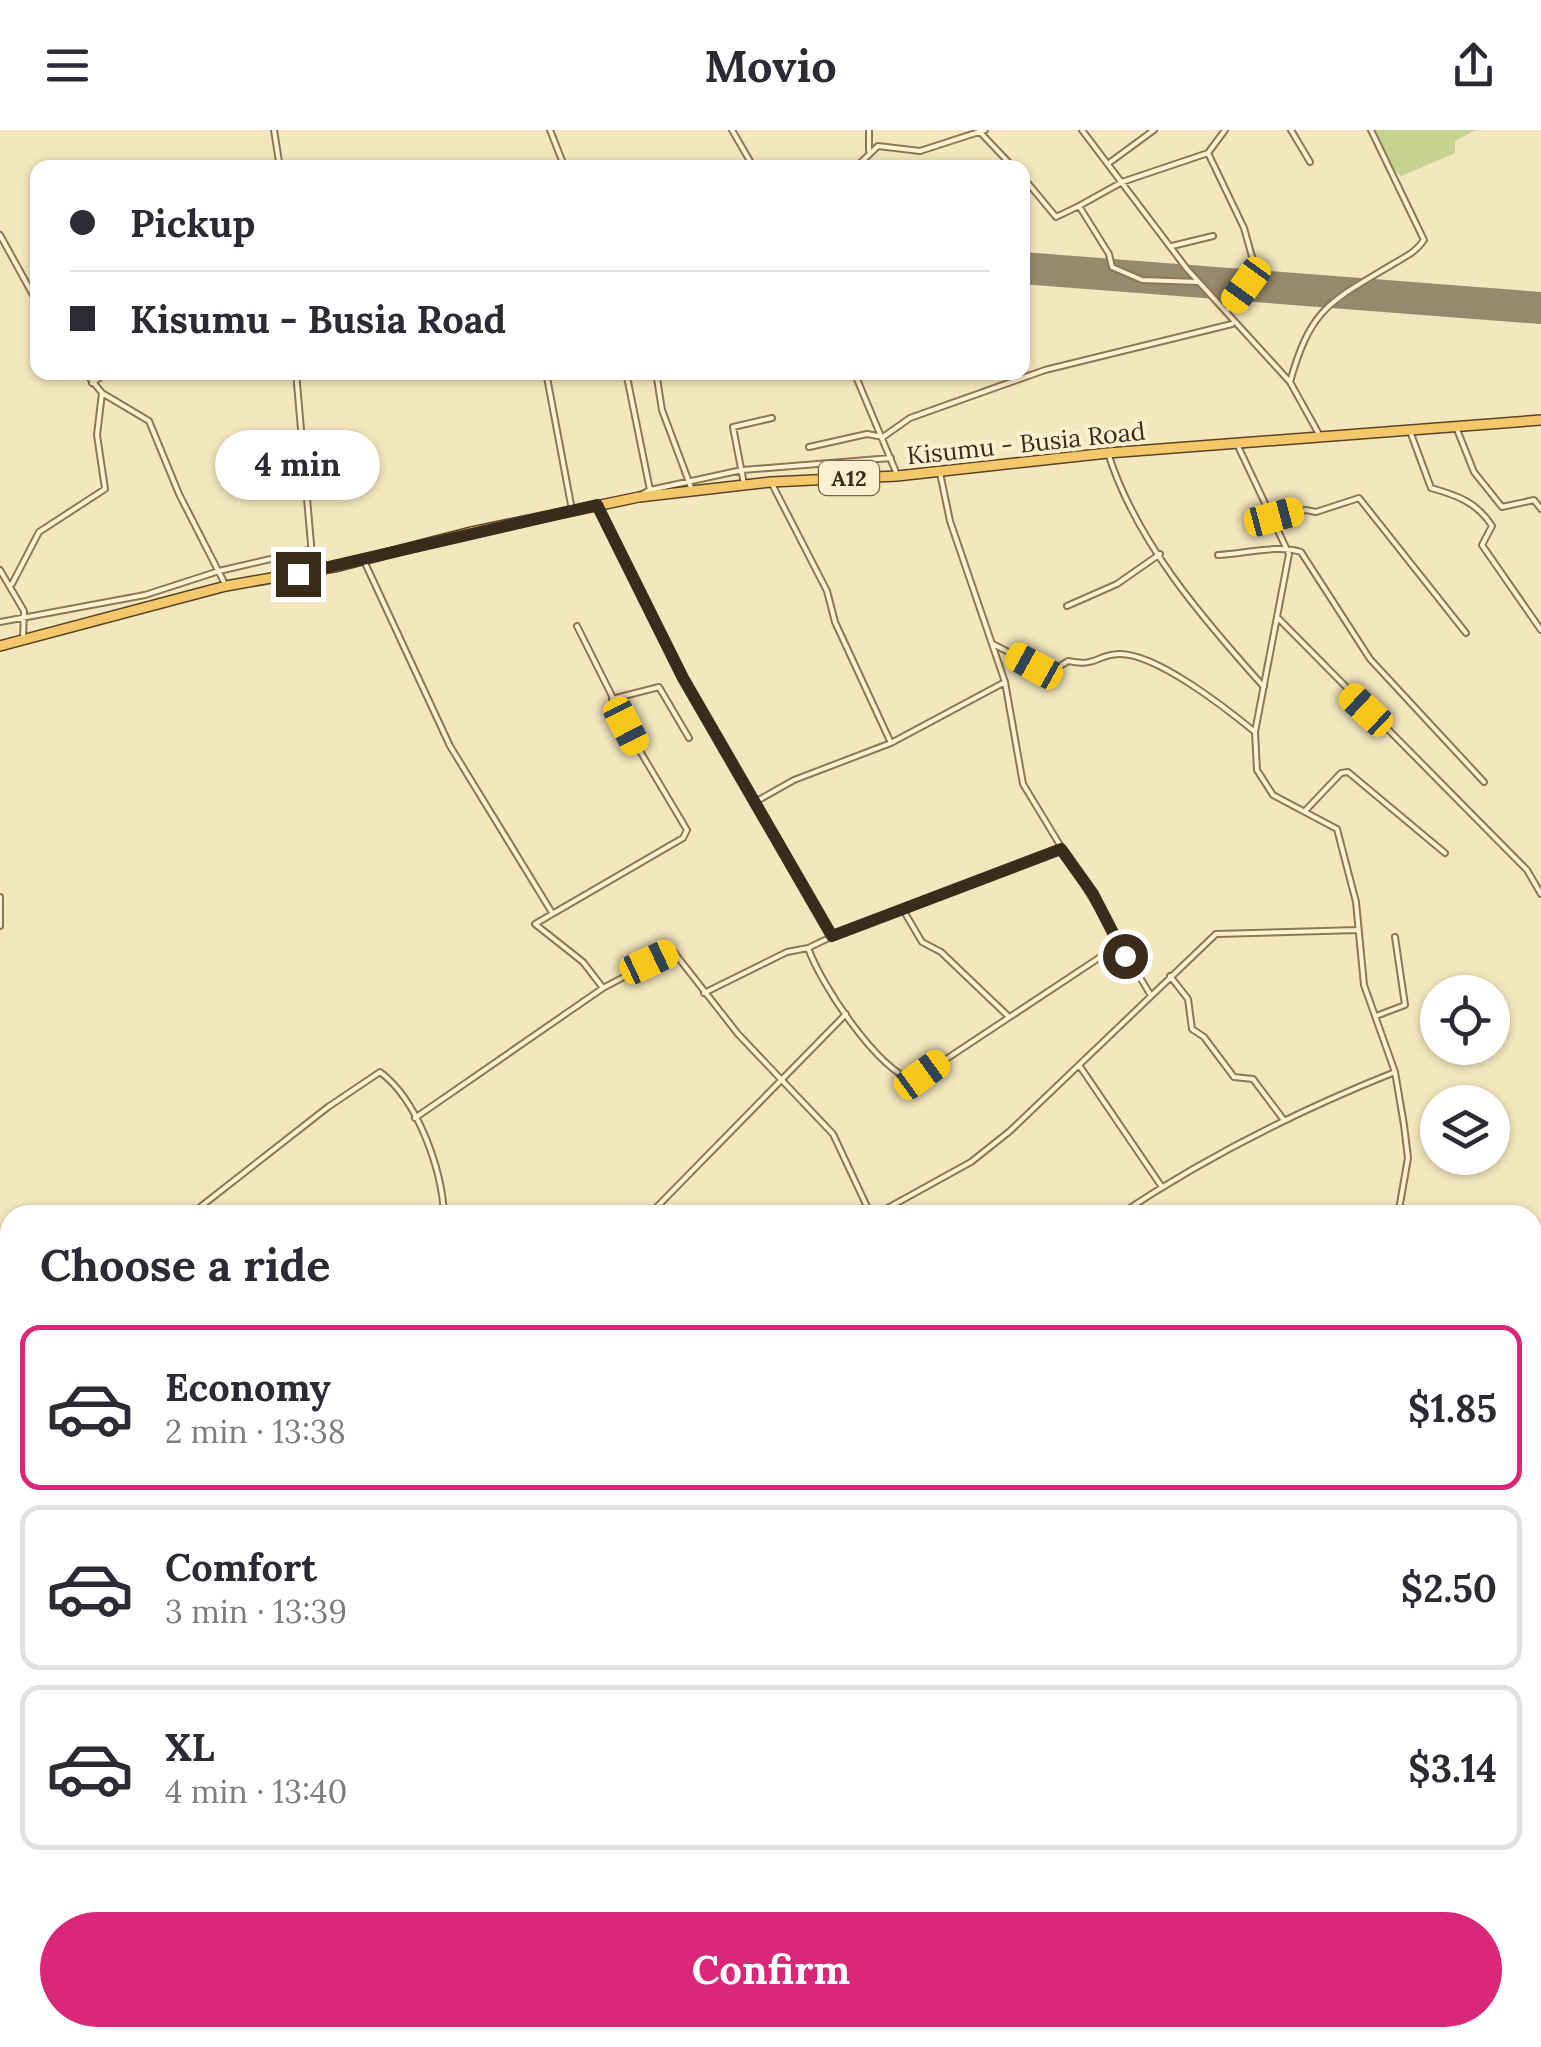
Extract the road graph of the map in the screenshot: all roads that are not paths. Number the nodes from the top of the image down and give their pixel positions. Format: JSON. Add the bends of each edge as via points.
{"nodes":[{"id":1,"x":274,"y":130,"type":"edge"},
{"id":2,"x":550,"y":130,"type":"edge"},
{"id":3,"x":732,"y":130,"type":"edge"},
{"id":4,"x":869,"y":130,"type":"edge"},
{"id":5,"x":1082,"y":130,"type":"edge"},
{"id":6,"x":1154,"y":130,"type":"edge"},
{"id":7,"x":1224,"y":130,"type":"edge"},
{"id":8,"x":1291,"y":130,"type":"edge"},
{"id":9,"x":1371,"y":130,"type":"edge"},
{"id":10,"x":982,"y":131,"type":"edge"},
{"id":11,"x":869,"y":151,"type":"junction"},
{"id":12,"x":1208,"y":153,"type":"junction"},
{"id":13,"x":279,"y":160,"type":"edge"},
{"id":14,"x":562,"y":160,"type":"edge"},
{"id":15,"x":749,"y":160,"type":"edge"},
{"id":16,"x":861,"y":160,"type":"edge"},
{"id":17,"x":1007,"y":160,"type":"edge"},
{"id":18,"x":1310,"y":162,"type":"dead end"},
{"id":19,"x":1109,"y":163,"type":"junction"},
{"id":20,"x":1122,"y":182,"type":"junction"},
{"id":21,"x":1030,"y":186,"type":"edge"},
{"id":22,"x":1079,"y":206,"type":"junction"},
{"id":23,"x":0,"y":236,"type":"edge"},
{"id":24,"x":1213,"y":236,"type":"dead end"},
{"id":25,"x":1172,"y":246,"type":"junction"},
{"id":26,"x":1199,"y":282,"type":"junction"},
{"id":27,"x":30,"y":290,"type":"edge"},
{"id":28,"x":1226,"y":312,"type":"junction"},
{"id":29,"x":1232,"y":324,"type":"junction"},
{"id":30,"x":1030,"y":375,"type":"edge"},
{"id":31,"x":90,"y":380,"type":"edge"},
{"id":32,"x":96,"y":380,"type":"edge"},
{"id":33,"x":297,"y":380,"type":"edge"},
{"id":34,"x":548,"y":380,"type":"edge"},
{"id":35,"x":628,"y":380,"type":"edge"},
{"id":36,"x":657,"y":380,"type":"edge"},
{"id":37,"x":858,"y":380,"type":"edge"},
{"id":38,"x":1017,"y":380,"type":"edge"},
{"id":39,"x":1290,"y":382,"type":"junction"},
{"id":40,"x":92,"y":383,"type":"junction"},
{"id":41,"x":102,"y":393,"type":"junction"},
{"id":42,"x":772,"y":418,"type":"dead end"},
{"id":43,"x":1541,"y":420,"type":"edge"},
{"id":44,"x":1456,"y":426,"type":"junction"},
{"id":45,"x":1409,"y":429,"type":"junction"},
{"id":46,"x":883,"y":436,"type":"junction"},
{"id":47,"x":1321,"y":437,"type":"junction"},
{"id":48,"x":1237,"y":444,"type":"junction"},
{"id":49,"x":810,"y":447,"type":"dead end"},
{"id":50,"x":1108,"y":453,"type":"junction"},
{"id":51,"x":891,"y":458,"type":"junction"},
{"id":52,"x":939,"y":469,"type":"junction"},
{"id":53,"x":742,"y":470,"type":"junction"},
{"id":54,"x":898,"y":476,"type":"junction"},
{"id":55,"x":690,"y":478,"type":"junction"},
{"id":56,"x":770,"y":482,"type":"junction"},
{"id":57,"x":744,"y":484,"type":"junction"},
{"id":58,"x":650,"y":490,"type":"junction"},
{"id":59,"x":692,"y":490,"type":"junction"},
{"id":60,"x":639,"y":497,"type":"junction"},
{"id":61,"x":597,"y":505,"type":"junction"},
{"id":62,"x":1541,"y":509,"type":"edge"},
{"id":63,"x":572,"y":510,"type":"junction"},
{"id":64,"x":1274,"y":517,"type":"junction"},
{"id":65,"x":1287,"y":546,"type":"junction"},
{"id":66,"x":309,"y":550,"type":"junction"},
{"id":67,"x":1160,"y":554,"type":"junction"},
{"id":68,"x":1218,"y":554,"type":"dead end"},
{"id":69,"x":364,"y":560,"type":"junction"},
{"id":70,"x":0,"y":570,"type":"edge"},
{"id":71,"x":219,"y":570,"type":"junction"},
{"id":72,"x":314,"y":570,"type":"junction"},
{"id":73,"x":12,"y":584,"type":"dead end"},
{"id":74,"x":226,"y":586,"type":"junction"},
{"id":75,"x":1068,"y":606,"type":"dead end"},
{"id":76,"x":24,"y":616,"type":"junction"},
{"id":77,"x":1278,"y":618,"type":"junction"},
{"id":78,"x":0,"y":622,"type":"edge"},
{"id":79,"x":577,"y":626,"type":"dead end"},
{"id":80,"x":1541,"y":630,"type":"edge"},
{"id":81,"x":1466,"y":633,"type":"dead end"},
{"id":82,"x":23,"y":639,"type":"junction"},
{"id":83,"x":993,"y":644,"type":"junction"},
{"id":84,"x":0,"y":646,"type":"edge"},
{"id":85,"x":1004,"y":682,"type":"junction"},
{"id":86,"x":1264,"y":687,"type":"junction"},
{"id":87,"x":612,"y":698,"type":"junction"},
{"id":88,"x":1255,"y":732,"type":"junction"},
{"id":89,"x":689,"y":738,"type":"dead end"},
{"id":90,"x":890,"y":743,"type":"junction"},
{"id":91,"x":1484,"y":782,"type":"dead end"},
{"id":92,"x":755,"y":802,"type":"junction"},
{"id":93,"x":1305,"y":811,"type":"junction"},
{"id":94,"x":1061,"y":849,"type":"junction"},
{"id":95,"x":1445,"y":853,"type":"dead end"},
{"id":96,"x":1541,"y":894,"type":"edge"},
{"id":97,"x":0,"y":897,"type":"edge"},
{"id":98,"x":902,"y":908,"type":"junction"},
{"id":99,"x":551,"y":912,"type":"junction"},
{"id":100,"x":0,"y":926,"type":"edge"},
{"id":101,"x":1358,"y":930,"type":"junction"},
{"id":102,"x":832,"y":936,"type":"junction"},
{"id":103,"x":1396,"y":937,"type":"dead end"},
{"id":104,"x":1120,"y":944,"type":"junction"},
{"id":105,"x":808,"y":948,"type":"junction"},
{"id":106,"x":1170,"y":976,"type":"junction"},
{"id":107,"x":603,"y":988,"type":"junction"},
{"id":108,"x":704,"y":993,"type":"junction"},
{"id":109,"x":1150,"y":994,"type":"junction"},
{"id":110,"x":846,"y":1014,"type":"junction"},
{"id":111,"x":1009,"y":1016,"type":"junction"},
{"id":112,"x":1374,"y":1016,"type":"junction"},
{"id":113,"x":1079,"y":1065,"type":"junction"},
{"id":114,"x":1394,"y":1072,"type":"junction"},
{"id":115,"x":779,"y":1079,"type":"junction"},
{"id":116,"x":416,"y":1118,"type":"junction"},
{"id":117,"x":1283,"y":1119,"type":"junction"},
{"id":118,"x":1162,"y":1187,"type":"junction"},
{"id":119,"x":203,"y":1205,"type":"edge"},
{"id":120,"x":443,"y":1205,"type":"edge"},
{"id":121,"x":659,"y":1205,"type":"edge"},
{"id":122,"x":868,"y":1205,"type":"edge"},
{"id":123,"x":891,"y":1205,"type":"edge"},
{"id":124,"x":1134,"y":1205,"type":"edge"},
{"id":125,"x":1400,"y":1205,"type":"edge"}],
"edges":[{"from":1,"to":13,"type":"street"},
{"from":2,"to":14,"type":"street"},
{"from":3,"to":15,"type":"street"},
{"from":4,"to":11,"type":"street"},
{"from":5,"to":19,"type":"street"},
{"from":6,"to":19,"type":"street"},
{"from":7,"to":12,"type":"street"},
{"from":8,"to":18,"type":"street"},
{"from":9,"to":39,"type":"street","via":[[1424,240],[1316,315]]},
{"from":10,"to":11,"type":"street","via":[[920,151]]},
{"from":10,"to":17,"type":"street"},
{"from":11,"to":16,"type":"street"},
{"from":12,"to":20,"type":"street"},
{"from":12,"to":28,"type":"street","via":[[1244,228],[1256,271]]},
{"from":19,"to":20,"type":"street"},
{"from":20,"to":22,"type":"street"},
{"from":20,"to":25,"type":"street"},
{"from":21,"to":22,"type":"street","via":[[1056,218]]},
{"from":22,"to":26,"type":"street","via":[[1112,267],[1142,280]]},
{"from":23,"to":27,"type":"street"},
{"from":24,"to":25,"type":"street"},
{"from":25,"to":26,"type":"street"},
{"from":26,"to":28,"type":"street"},
{"from":28,"to":29,"type":"street"},
{"from":29,"to":30,"type":"street"},
{"from":29,"to":39,"type":"street"},
{"from":31,"to":40,"type":"street"},
{"from":32,"to":40,"type":"street"},
{"from":33,"to":66,"type":"street"},
{"from":34,"to":63,"type":"street"},
{"from":35,"to":58,"type":"street"},
{"from":36,"to":55,"type":"street","via":[[662,410]]},
{"from":37,"to":46,"type":"street"},
{"from":38,"to":46,"type":"street","via":[[910,418]]},
{"from":39,"to":47,"type":"street"},
{"from":40,"to":41,"type":"street"},
{"from":41,"to":71,"type":"street","via":[[149,421]]},
{"from":41,"to":73,"type":"street","via":[[98,435],[105,489],[39,532]]},
{"from":42,"to":53,"type":"street","via":[[733,427]]},
{"from":43,"to":44,"type":"highway","name":"Kisumu - Busia Road","number":"A12"},
{"from":44,"to":45,"type":"highway","name":"Kisumu - Busia Road","number":"A12"},
{"from":44,"to":62,"type":"street","via":[[1474,472],[1502,506],[1534,500]]},
{"from":45,"to":47,"type":"highway","name":"Kisumu - Busia Road","number":"A12"},
{"from":45,"to":80,"type":"street","via":[[1431,488],[1452,490],[1481,508],[1492,526],[1482,545]]},
{"from":46,"to":49,"type":"street"},
{"from":46,"to":51,"type":"street"},
{"from":47,"to":48,"type":"highway","name":"Kisumu - Busia Road","number":"A12"},
{"from":48,"to":50,"type":"highway","name":"Kisumu - Busia Road","number":"A12"},
{"from":48,"to":64,"type":"street"},
{"from":50,"to":52,"type":"highway","name":"Kisumu - Busia Road","number":"A12"},
{"from":50,"to":67,"type":"street","via":[[1126,499]]},
{"from":51,"to":53,"type":"street"},
{"from":51,"to":54,"type":"street"},
{"from":52,"to":54,"type":"highway","name":"Kisumu - Busia Road","number":"A12"},
{"from":52,"to":83,"type":"street","via":[[950,522]]},
{"from":53,"to":55,"type":"street"},
{"from":53,"to":57,"type":"street"},
{"from":54,"to":56,"type":"highway","name":"Kisumu - Busia Road","number":"A12"},
{"from":55,"to":58,"type":"street"},
{"from":55,"to":59,"type":"street"},
{"from":56,"to":57,"type":"highway","name":"Kisumu - Busia Road","number":"A12"},
{"from":56,"to":90,"type":"street","via":[[827,591]]},
{"from":57,"to":59,"type":"highway","name":"Kisumu - Busia Road","number":"A12"},
{"from":58,"to":60,"type":"street"},
{"from":59,"to":60,"type":"highway","name":"Kisumu - Busia Road","number":"A12"},
{"from":60,"to":61,"type":"highway","name":"Kisumu - Busia Road","number":"A12"},
{"from":61,"to":63,"type":"highway","name":"Kisumu - Busia Road","number":"A12"},
{"from":61,"to":92,"type":"street","via":[[675,664]]},
{"from":63,"to":69,"type":"highway","name":"Kisumu - Busia Road","number":"A12"},
{"from":64,"to":65,"type":"street"},
{"from":64,"to":81,"type":"street","via":[[1359,498]]},
{"from":65,"to":68,"type":"street"},
{"from":65,"to":77,"type":"street","via":[[1290,565]]},
{"from":65,"to":91,"type":"street","via":[[1301,552],[1370,660]]},
{"from":66,"to":71,"type":"street"},
{"from":66,"to":72,"type":"street"},
{"from":67,"to":75,"type":"street"},
{"from":67,"to":86,"type":"street"},
{"from":69,"to":72,"type":"highway","name":"Kisumu - Busia Road","number":"A12"},
{"from":69,"to":99,"type":"street","via":[[450,746]]},
{"from":70,"to":76,"type":"street"},
{"from":71,"to":74,"type":"street"},
{"from":71,"to":76,"type":"street","via":[[145,594]]},
{"from":72,"to":74,"type":"highway","name":"Kisumu - Busia Road","number":"A12"},
{"from":74,"to":82,"type":"highway","name":"Kisumu - Busia Road","number":"A12"},
{"from":76,"to":78,"type":"street"},
{"from":76,"to":82,"type":"street"},
{"from":77,"to":86,"type":"street"},
{"from":77,"to":96,"type":"street","via":[[1527,870]]},
{"from":79,"to":87,"type":"street"},
{"from":82,"to":84,"type":"highway","number":"A12"},
{"from":83,"to":85,"type":"street"},
{"from":83,"to":88,"type":"street","via":[[1049,673],[1068,661],[1083,666],[1118,654],[1134,656],[1224,706]]},
{"from":85,"to":90,"type":"street"},
{"from":85,"to":94,"type":"street","via":[[1023,784]]},
{"from":86,"to":88,"type":"street"},
{"from":87,"to":89,"type":"street","via":[[659,686]]},
{"from":87,"to":99,"type":"street","via":[[686,834]]},
{"from":88,"to":93,"type":"street","via":[[1256,770],[1264,783],[1282,802]]},
{"from":90,"to":92,"type":"street"},
{"from":92,"to":102,"type":"street"},
{"from":93,"to":95,"type":"street","via":[[1348,772]]},
{"from":93,"to":101,"type":"street","via":[[1337,829]]},
{"from":94,"to":98,"type":"street"},
{"from":94,"to":104,"type":"street"},
{"from":97,"to":100,"type":"street"},
{"from":98,"to":102,"type":"street"},
{"from":98,"to":111,"type":"street","via":[[922,942]]},
{"from":99,"to":107,"type":"street","via":[[535,925],[583,962]]},
{"from":101,"to":106,"type":"street","via":[[1219,932]]},
{"from":101,"to":112,"type":"street"},
{"from":102,"to":105,"type":"street"},
{"from":103,"to":112,"type":"street","via":[[1405,1005]]},
{"from":104,"to":109,"type":"street"},
{"from":104,"to":111,"type":"street"},
{"from":105,"to":108,"type":"street"},
{"from":105,"to":110,"type":"street"},
{"from":106,"to":109,"type":"street"},
{"from":106,"to":117,"type":"street","via":[[1188,999],[1192,1029],[1234,1077],[1253,1079]]},
{"from":107,"to":108,"type":"street","via":[[673,951]]},
{"from":107,"to":116,"type":"street"},
{"from":108,"to":115,"type":"street"},
{"from":109,"to":113,"type":"street"},
{"from":110,"to":111,"type":"street","via":[[913,1081]]},
{"from":110,"to":115,"type":"street"},
{"from":112,"to":114,"type":"street"},
{"from":113,"to":118,"type":"street"},
{"from":113,"to":123,"type":"street","via":[[971,1162]]},
{"from":114,"to":117,"type":"street"},
{"from":114,"to":125,"type":"street","via":[[1408,1158]]},
{"from":115,"to":121,"type":"street"},
{"from":115,"to":122,"type":"street","via":[[833,1134]]},
{"from":116,"to":119,"type":"street","via":[[380,1072]]},
{"from":116,"to":120,"type":"street"},
{"from":117,"to":118,"type":"street"},
{"from":118,"to":124,"type":"street"}]}
